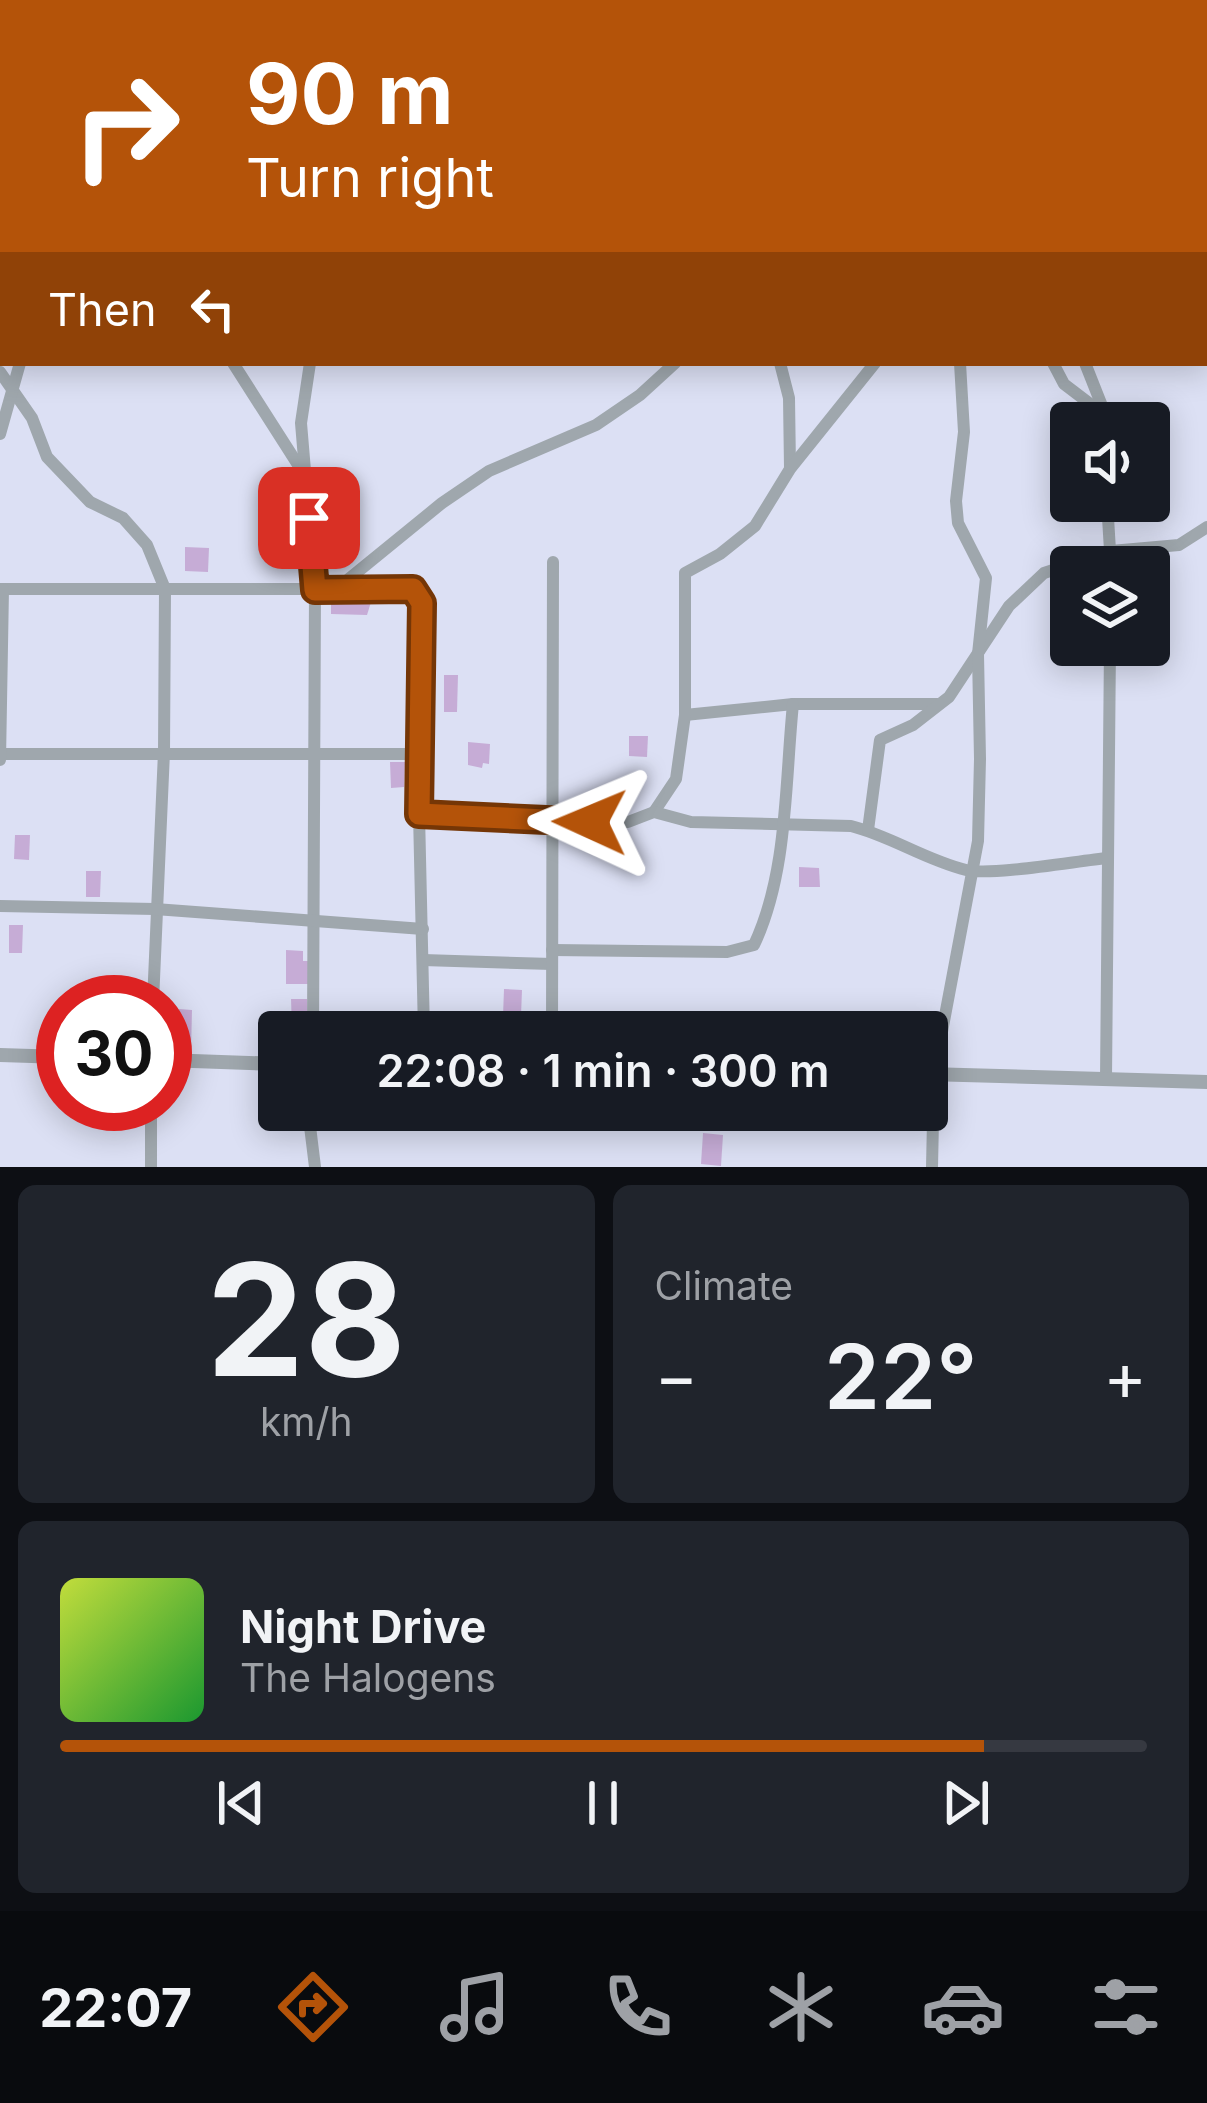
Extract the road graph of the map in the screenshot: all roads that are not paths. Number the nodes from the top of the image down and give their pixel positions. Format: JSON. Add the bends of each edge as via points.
{"nodes":[{"id":1,"x":19,"y":366,"type":"edge"},
{"id":2,"x":235,"y":366,"type":"edge"},
{"id":3,"x":310,"y":366,"type":"edge"},
{"id":4,"x":672,"y":366,"type":"edge"},
{"id":5,"x":781,"y":366,"type":"edge"},
{"id":6,"x":873,"y":366,"type":"edge"},
{"id":7,"x":960,"y":366,"type":"edge"},
{"id":8,"x":1055,"y":366,"type":"edge"},
{"id":9,"x":1086,"y":366,"type":"edge"},
{"id":10,"x":0,"y":372,"type":"edge"},
{"id":11,"x":12,"y":390,"type":"junction"},
{"id":12,"x":1086,"y":402,"type":"edge"},
{"id":13,"x":1100,"y":402,"type":"edge"},
{"id":14,"x":0,"y":434,"type":"edge"},
{"id":15,"x":790,"y":469,"type":"junction"},
{"id":16,"x":305,"y":477,"type":"junction"},
{"id":17,"x":1207,"y":527,"type":"edge"},
{"id":18,"x":1168,"y":546,"type":"edge"},
{"id":19,"x":553,"y":562,"type":"dead end"},
{"id":20,"x":1050,"y":570,"type":"edge"},
{"id":21,"x":2,"y":590,"type":"edge"},
{"id":22,"x":165,"y":590,"type":"junction"},
{"id":23,"x":315,"y":590,"type":"junction"},
{"id":24,"x":333,"y":592,"type":"junction"},
{"id":25,"x":978,"y":654,"type":"junction"},
{"id":26,"x":1110,"y":666,"type":"edge"},
{"id":27,"x":793,"y":704,"type":"junction"},
{"id":28,"x":939,"y":704,"type":"junction"},
{"id":29,"x":685,"y":715,"type":"junction"},
{"id":30,"x":164,"y":752,"type":"junction"},
{"id":31,"x":314,"y":753,"type":"junction"},
{"id":32,"x":422,"y":754,"type":"junction"},
{"id":33,"x":0,"y":756,"type":"edge"},
{"id":34,"x":654,"y":812,"type":"junction"},
{"id":35,"x":419,"y":814,"type":"junction"},
{"id":36,"x":553,"y":823,"type":"junction"},
{"id":37,"x":781,"y":826,"type":"junction"},
{"id":38,"x":868,"y":830,"type":"junction"},
{"id":39,"x":1108,"y":858,"type":"junction"},
{"id":40,"x":972,"y":872,"type":"junction"},
{"id":41,"x":0,"y":906,"type":"edge"},
{"id":42,"x":155,"y":909,"type":"junction"},
{"id":43,"x":316,"y":918,"type":"junction"},
{"id":44,"x":423,"y":929,"type":"junction"},
{"id":45,"x":552,"y":957,"type":"junction"},
{"id":46,"x":423,"y":960,"type":"junction"},
{"id":47,"x":154,"y":975,"type":"edge"},
{"id":48,"x":314,"y":1011,"type":"edge"},
{"id":49,"x":424,"y":1011,"type":"edge"},
{"id":50,"x":553,"y":1011,"type":"edge"},
{"id":51,"x":943,"y":1011,"type":"edge"},
{"id":52,"x":0,"y":1054,"type":"edge"},
{"id":53,"x":36,"y":1056,"type":"edge"},
{"id":54,"x":192,"y":1061,"type":"edge"},
{"id":55,"x":258,"y":1063,"type":"edge"},
{"id":56,"x":948,"y":1075,"type":"edge"},
{"id":57,"x":1106,"y":1079,"type":"junction"},
{"id":58,"x":1207,"y":1082,"type":"edge"},
{"id":59,"x":151,"y":1131,"type":"edge"},
{"id":60,"x":311,"y":1131,"type":"edge"},
{"id":61,"x":931,"y":1131,"type":"edge"},
{"id":62,"x":151,"y":1167,"type":"edge"},
{"id":63,"x":315,"y":1167,"type":"edge"},
{"id":64,"x":932,"y":1167,"type":"edge"}],
"edges":[{"from":1,"to":11,"type":"street"},
{"from":2,"to":16,"type":"street"},
{"from":3,"to":16,"type":"street"},
{"from":4,"to":24,"type":"street","via":[[596,425],[489,471]]},
{"from":5,"to":15,"type":"street"},
{"from":6,"to":15,"type":"street"},
{"from":7,"to":25,"type":"street","via":[[958,523],[986,578]]},
{"from":8,"to":12,"type":"street"},
{"from":9,"to":13,"type":"street"},
{"from":10,"to":11,"type":"street"},
{"from":11,"to":14,"type":"street"},
{"from":11,"to":22,"type":"street","via":[[47,457],[147,545]]},
{"from":15,"to":29,"type":"street","via":[[755,526],[685,573]]},
{"from":16,"to":23,"type":"street"},
{"from":17,"to":18,"type":"street"},
{"from":19,"to":36,"type":"street"},
{"from":20,"to":25,"type":"street","via":[[1009,606]]},
{"from":21,"to":22,"type":"street"},
{"from":21,"to":33,"type":"street"},
{"from":22,"to":23,"type":"street"},
{"from":22,"to":30,"type":"street"},
{"from":23,"to":24,"type":"street"},
{"from":23,"to":31,"type":"street"},
{"from":24,"to":32,"type":"street","via":[[413,589],[422,603]]},
{"from":25,"to":28,"type":"street"},
{"from":25,"to":40,"type":"street"},
{"from":26,"to":39,"type":"street"},
{"from":27,"to":28,"type":"street"},
{"from":27,"to":29,"type":"street"},
{"from":27,"to":37,"type":"street"},
{"from":28,"to":38,"type":"street","via":[[880,740]]},
{"from":29,"to":34,"type":"street","via":[[676,779]]},
{"from":30,"to":31,"type":"street"},
{"from":30,"to":33,"type":"street"},
{"from":30,"to":42,"type":"street"},
{"from":31,"to":32,"type":"street"},
{"from":31,"to":43,"type":"street"},
{"from":32,"to":35,"type":"street"},
{"from":34,"to":36,"type":"street","via":[[628,822]]},
{"from":34,"to":37,"type":"street"},
{"from":35,"to":36,"type":"street"},
{"from":35,"to":44,"type":"street"},
{"from":36,"to":45,"type":"street"},
{"from":37,"to":38,"type":"street"},
{"from":37,"to":45,"type":"street","via":[[767,919],[754,945]]},
{"from":38,"to":40,"type":"street"},
{"from":39,"to":40,"type":"street"},
{"from":39,"to":57,"type":"street"},
{"from":40,"to":51,"type":"street"},
{"from":41,"to":42,"type":"street"},
{"from":42,"to":43,"type":"street"},
{"from":42,"to":47,"type":"street"},
{"from":43,"to":44,"type":"street"},
{"from":43,"to":48,"type":"street"},
{"from":44,"to":46,"type":"street"},
{"from":45,"to":46,"type":"street"},
{"from":45,"to":50,"type":"street"},
{"from":46,"to":49,"type":"street"},
{"from":52,"to":53,"type":"street"},
{"from":54,"to":55,"type":"street"},
{"from":56,"to":57,"type":"street"},
{"from":57,"to":58,"type":"street"},
{"from":59,"to":62,"type":"street"},
{"from":60,"to":63,"type":"street"},
{"from":61,"to":64,"type":"street"}]}
